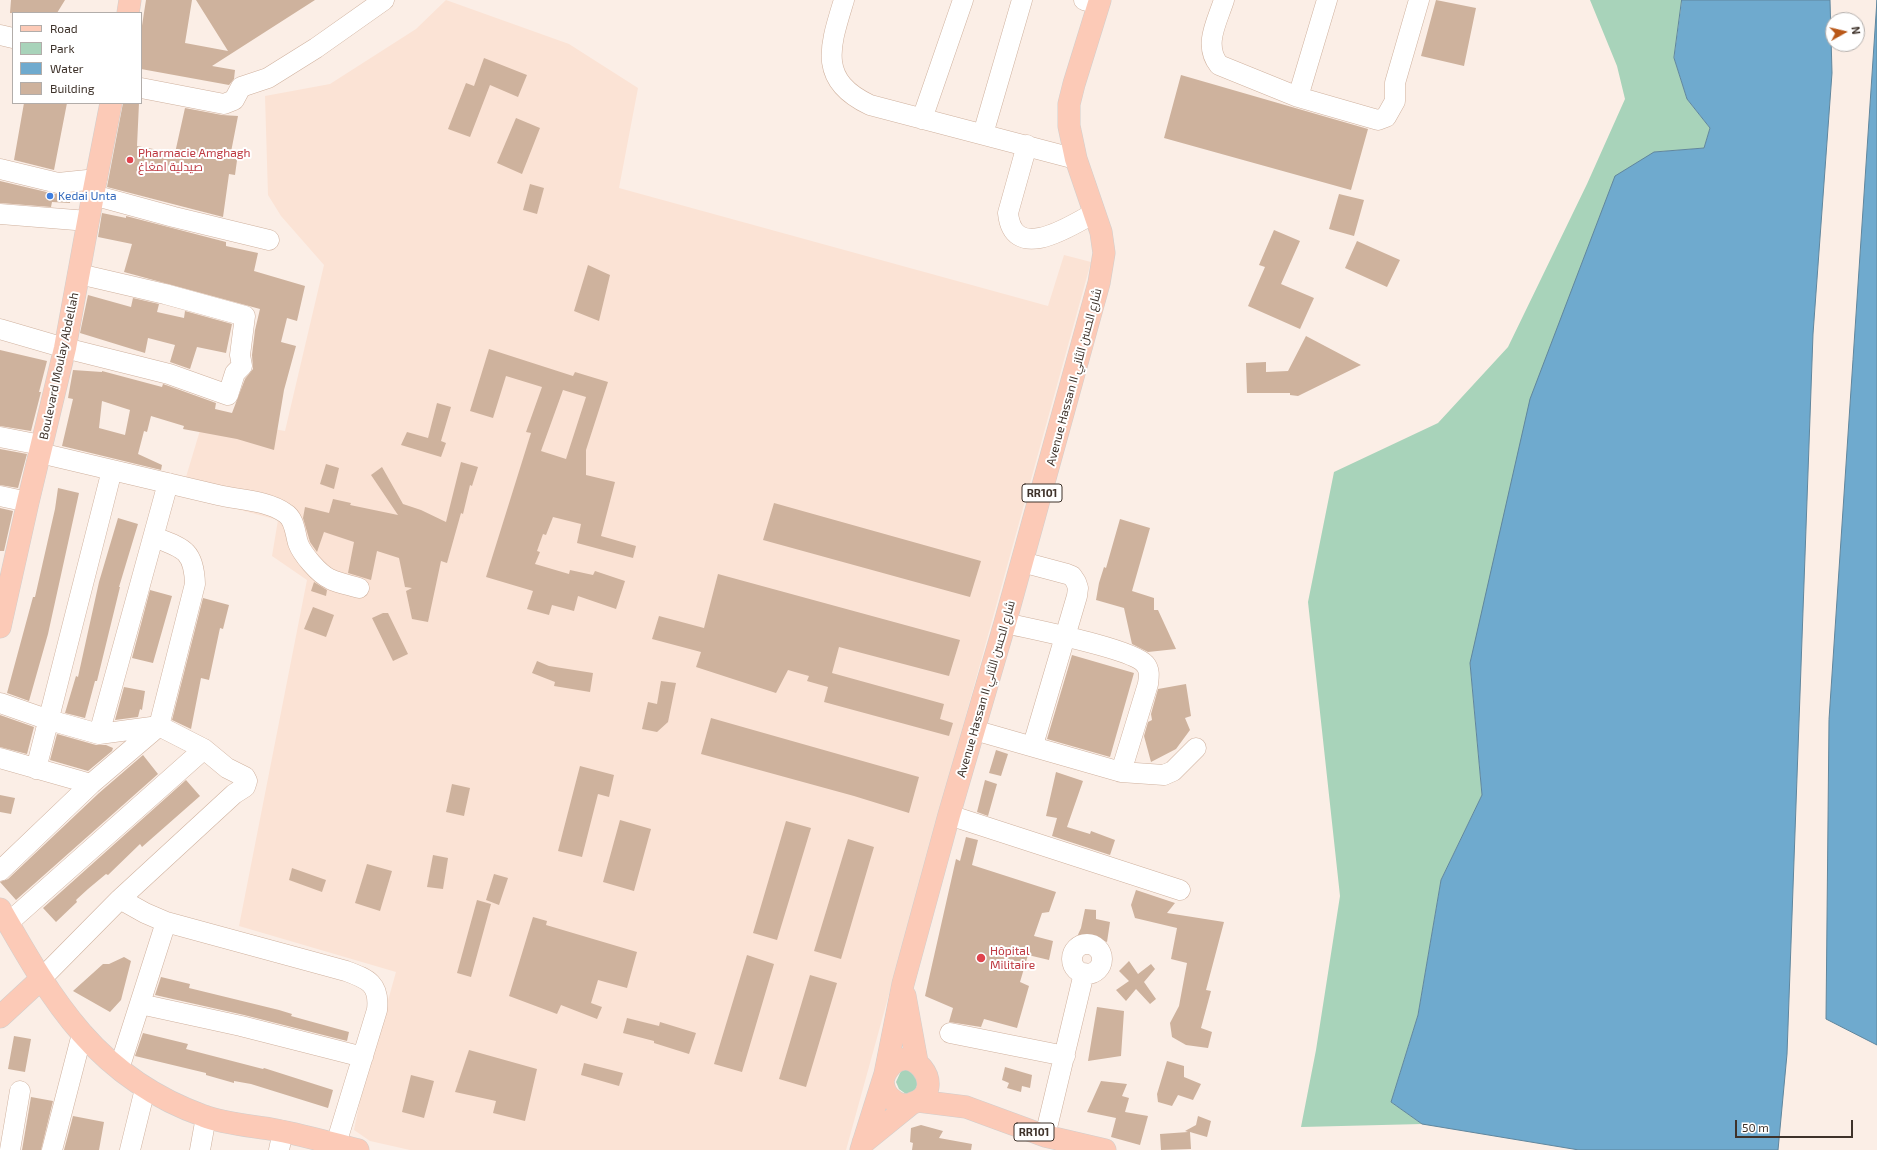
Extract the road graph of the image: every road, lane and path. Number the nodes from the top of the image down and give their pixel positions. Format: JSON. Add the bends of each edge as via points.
{"nodes":[{"id":1,"x":130,"y":0,"type":"edge"},
{"id":2,"x":384,"y":0,"type":"edge"},
{"id":3,"x":844,"y":0,"type":"edge"},
{"id":4,"x":963,"y":0,"type":"edge"},
{"id":5,"x":1022,"y":0,"type":"edge"},
{"id":6,"x":1224,"y":0,"type":"edge"},
{"id":7,"x":1327,"y":0,"type":"edge"},
{"id":8,"x":1420,"y":0,"type":"edge"},
{"id":9,"x":1095,"y":1,"type":"edge"},
{"id":10,"x":128,"y":12,"type":"edge"},
{"id":11,"x":0,"y":35,"type":"edge"},
{"id":12,"x":12,"y":38,"type":"edge"},
{"id":13,"x":142,"y":88,"type":"edge"},
{"id":14,"x":1298,"y":97,"type":"junction"},
{"id":15,"x":112,"y":104,"type":"edge"},
{"id":16,"x":922,"y":119,"type":"junction"},
{"id":17,"x":983,"y":134,"type":"junction"},
{"id":18,"x":1027,"y":146,"type":"junction"},
{"id":19,"x":1076,"y":159,"type":"junction"},
{"id":20,"x":0,"y":169,"type":"edge"},
{"id":21,"x":95,"y":187,"type":"junction"},
{"id":22,"x":1094,"y":213,"type":"junction"},
{"id":23,"x":0,"y":214,"type":"edge"},
{"id":24,"x":88,"y":221,"type":"junction"},
{"id":25,"x":269,"y":240,"type":"dead end"},
{"id":26,"x":79,"y":274,"type":"junction"},
{"id":27,"x":0,"y":329,"type":"edge"},
{"id":28,"x":65,"y":348,"type":"junction"},
{"id":29,"x":0,"y":437,"type":"edge"},
{"id":30,"x":41,"y":449,"type":"junction"},
{"id":31,"x":112,"y":470,"type":"junction"},
{"id":32,"x":168,"y":483,"type":"junction"},
{"id":33,"x":0,"y":496,"type":"edge"},
{"id":34,"x":28,"y":502,"type":"junction"},
{"id":35,"x":154,"y":537,"type":"junction"},
{"id":36,"x":1022,"y":562,"type":"junction"},
{"id":37,"x":359,"y":588,"type":"dead end"},
{"id":38,"x":1005,"y":623,"type":"junction"},
{"id":39,"x":0,"y":627,"type":"edge"},
{"id":40,"x":1066,"y":637,"type":"junction"},
{"id":41,"x":0,"y":703,"type":"edge"},
{"id":42,"x":49,"y":720,"type":"junction"},
{"id":43,"x":159,"y":726,"type":"junction"},
{"id":44,"x":974,"y":730,"type":"junction"},
{"id":45,"x":99,"y":734,"type":"junction"},
{"id":46,"x":1033,"y":745,"type":"junction"},
{"id":47,"x":204,"y":748,"type":"junction"},
{"id":48,"x":1196,"y":748,"type":"dead end"},
{"id":49,"x":0,"y":758,"type":"edge"},
{"id":50,"x":36,"y":769,"type":"junction"},
{"id":51,"x":1121,"y":772,"type":"junction"},
{"id":52,"x":91,"y":784,"type":"junction"},
{"id":53,"x":949,"y":814,"type":"junction"},
{"id":54,"x":0,"y":871,"type":"edge"},
{"id":55,"x":1180,"y":890,"type":"dead end"},
{"id":56,"x":120,"y":899,"type":"junction"},
{"id":57,"x":4,"y":916,"type":"edge"},
{"id":58,"x":166,"y":922,"type":"junction"},
{"id":59,"x":1084,"y":973,"type":"dead end"},
{"id":60,"x":41,"y":979,"type":"junction"},
{"id":61,"x":903,"y":984,"type":"junction"},
{"id":62,"x":140,"y":1004,"type":"junction"},
{"id":63,"x":0,"y":1017,"type":"edge"},
{"id":64,"x":950,"y":1033,"type":"dead end"},
{"id":65,"x":82,"y":1034,"type":"junction"},
{"id":66,"x":1065,"y":1056,"type":"junction"},
{"id":67,"x":363,"y":1057,"type":"junction"},
{"id":68,"x":920,"y":1065,"type":"junction"},
{"id":69,"x":119,"y":1069,"type":"junction"},
{"id":70,"x":884,"y":1078,"type":"junction"},
{"id":71,"x":145,"y":1089,"type":"junction"},
{"id":72,"x":20,"y":1091,"type":"dead end"},
{"id":73,"x":914,"y":1103,"type":"junction"},
{"id":74,"x":966,"y":1107,"type":"junction"},
{"id":75,"x":206,"y":1117,"type":"junction"},
{"id":76,"x":1045,"y":1136,"type":"junction"},
{"id":77,"x":281,"y":1141,"type":"edge"},
{"id":78,"x":336,"y":1144,"type":"junction"},
{"id":79,"x":862,"y":1147,"type":"edge"},
{"id":80,"x":10,"y":1150,"type":"edge"},
{"id":81,"x":52,"y":1150,"type":"edge"},
{"id":82,"x":130,"y":1150,"type":"edge"},
{"id":83,"x":200,"y":1150,"type":"edge"},
{"id":84,"x":358,"y":1150,"type":"edge"},
{"id":85,"x":1105,"y":1150,"type":"edge"}],
"edges":[{"from":1,"to":10,"type":"main road"},
{"from":2,"to":13,"type":"street","via":[[268,78],[241,87],[234,100],[224,104]]},
{"from":3,"to":16,"type":"street","via":[[833,36],[832,63],[836,77],[846,90],[870,105]]},
{"from":4,"to":16,"type":"street"},
{"from":5,"to":17,"type":"street"},
{"from":6,"to":14,"type":"street","via":[[1210,46],[1219,65]]},
{"from":7,"to":14,"type":"street"},
{"from":8,"to":14,"type":"street","via":[[1395,83],[1395,100],[1386,117],[1378,120]]},
{"from":9,"to":19,"type":"main road","name":"Avenue Hassan II شارع الحسن الثاني","number":"RR101","via":[[1070,104],[1069,126]]},
{"from":11,"to":12,"type":"street"},
{"from":15,"to":21,"type":"main road","name":"Boulevard Moulay Abdellah"},
{"from":16,"to":17,"type":"street"},
{"from":17,"to":18,"type":"street"},
{"from":18,"to":19,"type":"street"},
{"from":18,"to":22,"type":"street","via":[[1008,213],[1009,222],[1016,234],[1031,239],[1044,238],[1057,234]]},
{"from":19,"to":22,"type":"main road","name":"Avenue Hassan II شارع الحسن الثاني","number":"RR101"},
{"from":20,"to":21,"type":"street","via":[[58,183]]},
{"from":21,"to":24,"type":"main road","name":"Boulevard Moulay Abdellah"},
{"from":21,"to":25,"type":"street","via":[[174,217]]},
{"from":22,"to":36,"type":"main road","name":"Avenue Hassan II شارع الحسن الثاني","number":"RR101","via":[[1103,242],[1102,269]]},
{"from":23,"to":24,"type":"street"},
{"from":24,"to":26,"type":"main road","name":"Boulevard Moulay Abdellah"},
{"from":26,"to":28,"type":"main road","name":"Boulevard Moulay Abdellah"},
{"from":26,"to":28,"type":"street","via":[[245,316],[240,355],[242,366],[234,373],[228,395],[169,374]]},
{"from":27,"to":28,"type":"street"},
{"from":28,"to":30,"type":"main road","name":"Boulevard Moulay Abdellah"},
{"from":29,"to":30,"type":"street"},
{"from":30,"to":31,"type":"street"},
{"from":30,"to":34,"type":"main road","name":"Boulevard Moulay Abdellah"},
{"from":31,"to":32,"type":"street"},
{"from":31,"to":42,"type":"street"},
{"from":32,"to":35,"type":"street"},
{"from":32,"to":37,"type":"street","via":[[266,504],[286,513],[304,554],[318,569],[329,579]]},
{"from":33,"to":34,"type":"street"},
{"from":34,"to":39,"type":"main road","name":"Boulevard Moulay Abdellah"},
{"from":35,"to":43,"type":"street","via":[[183,550],[192,561],[195,584]]},
{"from":35,"to":45,"type":"street"},
{"from":36,"to":38,"type":"main road","name":"Avenue Hassan II شارع الحسن الثاني","number":"RR101"},
{"from":36,"to":40,"type":"street","via":[[1067,574],[1076,582],[1077,596]]},
{"from":38,"to":40,"type":"street"},
{"from":38,"to":44,"type":"main road","name":"Avenue Hassan II شارع الحسن الثاني","number":"RR101"},
{"from":40,"to":46,"type":"street"},
{"from":40,"to":51,"type":"street","via":[[1136,656],[1149,671],[1148,684]]},
{"from":41,"to":42,"type":"street"},
{"from":42,"to":45,"type":"street"},
{"from":42,"to":50,"type":"street"},
{"from":43,"to":45,"type":"street"},
{"from":43,"to":47,"type":"street"},
{"from":43,"to":52,"type":"street"},
{"from":44,"to":46,"type":"street"},
{"from":44,"to":53,"type":"main road","name":"Avenue Hassan II شارع الحسن الثاني","number":"RR101"},
{"from":46,"to":51,"type":"street"},
{"from":47,"to":56,"type":"street","via":[[232,772],[245,777],[245,787],[234,794]]},
{"from":47,"to":57,"type":"street"},
{"from":48,"to":51,"type":"street","via":[[1173,771],[1164,775]]},
{"from":49,"to":50,"type":"street"},
{"from":50,"to":52,"type":"street"},
{"from":52,"to":54,"type":"street"},
{"from":53,"to":55,"type":"street"},
{"from":53,"to":61,"type":"main road","name":"Avenue Hassan II شارع الحسن الثاني","number":"RR101"},
{"from":56,"to":58,"type":"street"},
{"from":56,"to":60,"type":"street"},
{"from":57,"to":60,"type":"main road"},
{"from":58,"to":62,"type":"street"},
{"from":58,"to":67,"type":"street","via":[[346,971],[365,979],[376,990],[378,1003]]},
{"from":59,"to":66,"type":"street"},
{"from":60,"to":63,"type":"main road"},
{"from":60,"to":65,"type":"main road"},
{"from":61,"to":68,"type":"main road","name":"Avenue Hassan II شارع الحسن الثاني","number":"RR101"},
{"from":61,"to":70,"type":"main road","name":"Avenue Hassan II شارع الحسن الثاني","number":"RR101"},
{"from":62,"to":67,"type":"street"},
{"from":62,"to":69,"type":"street"},
{"from":64,"to":66,"type":"street"},
{"from":65,"to":69,"type":"main road"},
{"from":65,"to":81,"type":"street"},
{"from":66,"to":76,"type":"street"},
{"from":67,"to":78,"type":"street"},
{"from":68,"to":70,"type":"main road","via":[[904,1059],[898,1061],[892,1064]]},
{"from":68,"to":73,"type":"main road","number":"RR101","via":[[928,1079],[928,1086],[923,1097]]},
{"from":68,"to":74,"type":"main road","number":"RR101"},
{"from":69,"to":71,"type":"main road"},
{"from":70,"to":73,"type":"main road","number":"RR101","via":[[884,1090],[888,1097],[902,1104]]},
{"from":70,"to":79,"type":"main road","name":"Avenue Hassan II شارع الحسن الثاني"},
{"from":71,"to":75,"type":"main road"},
{"from":71,"to":82,"type":"street"},
{"from":72,"to":80,"type":"street"},
{"from":73,"to":74,"type":"main road","number":"RR101"},
{"from":73,"to":79,"type":"main road"},
{"from":74,"to":76,"type":"main road","number":"RR101"},
{"from":75,"to":77,"type":"main road"},
{"from":75,"to":83,"type":"street"},
{"from":76,"to":85,"type":"main road","number":"RR101"},
{"from":77,"to":78,"type":"main road"},
{"from":78,"to":84,"type":"main road"}]}
